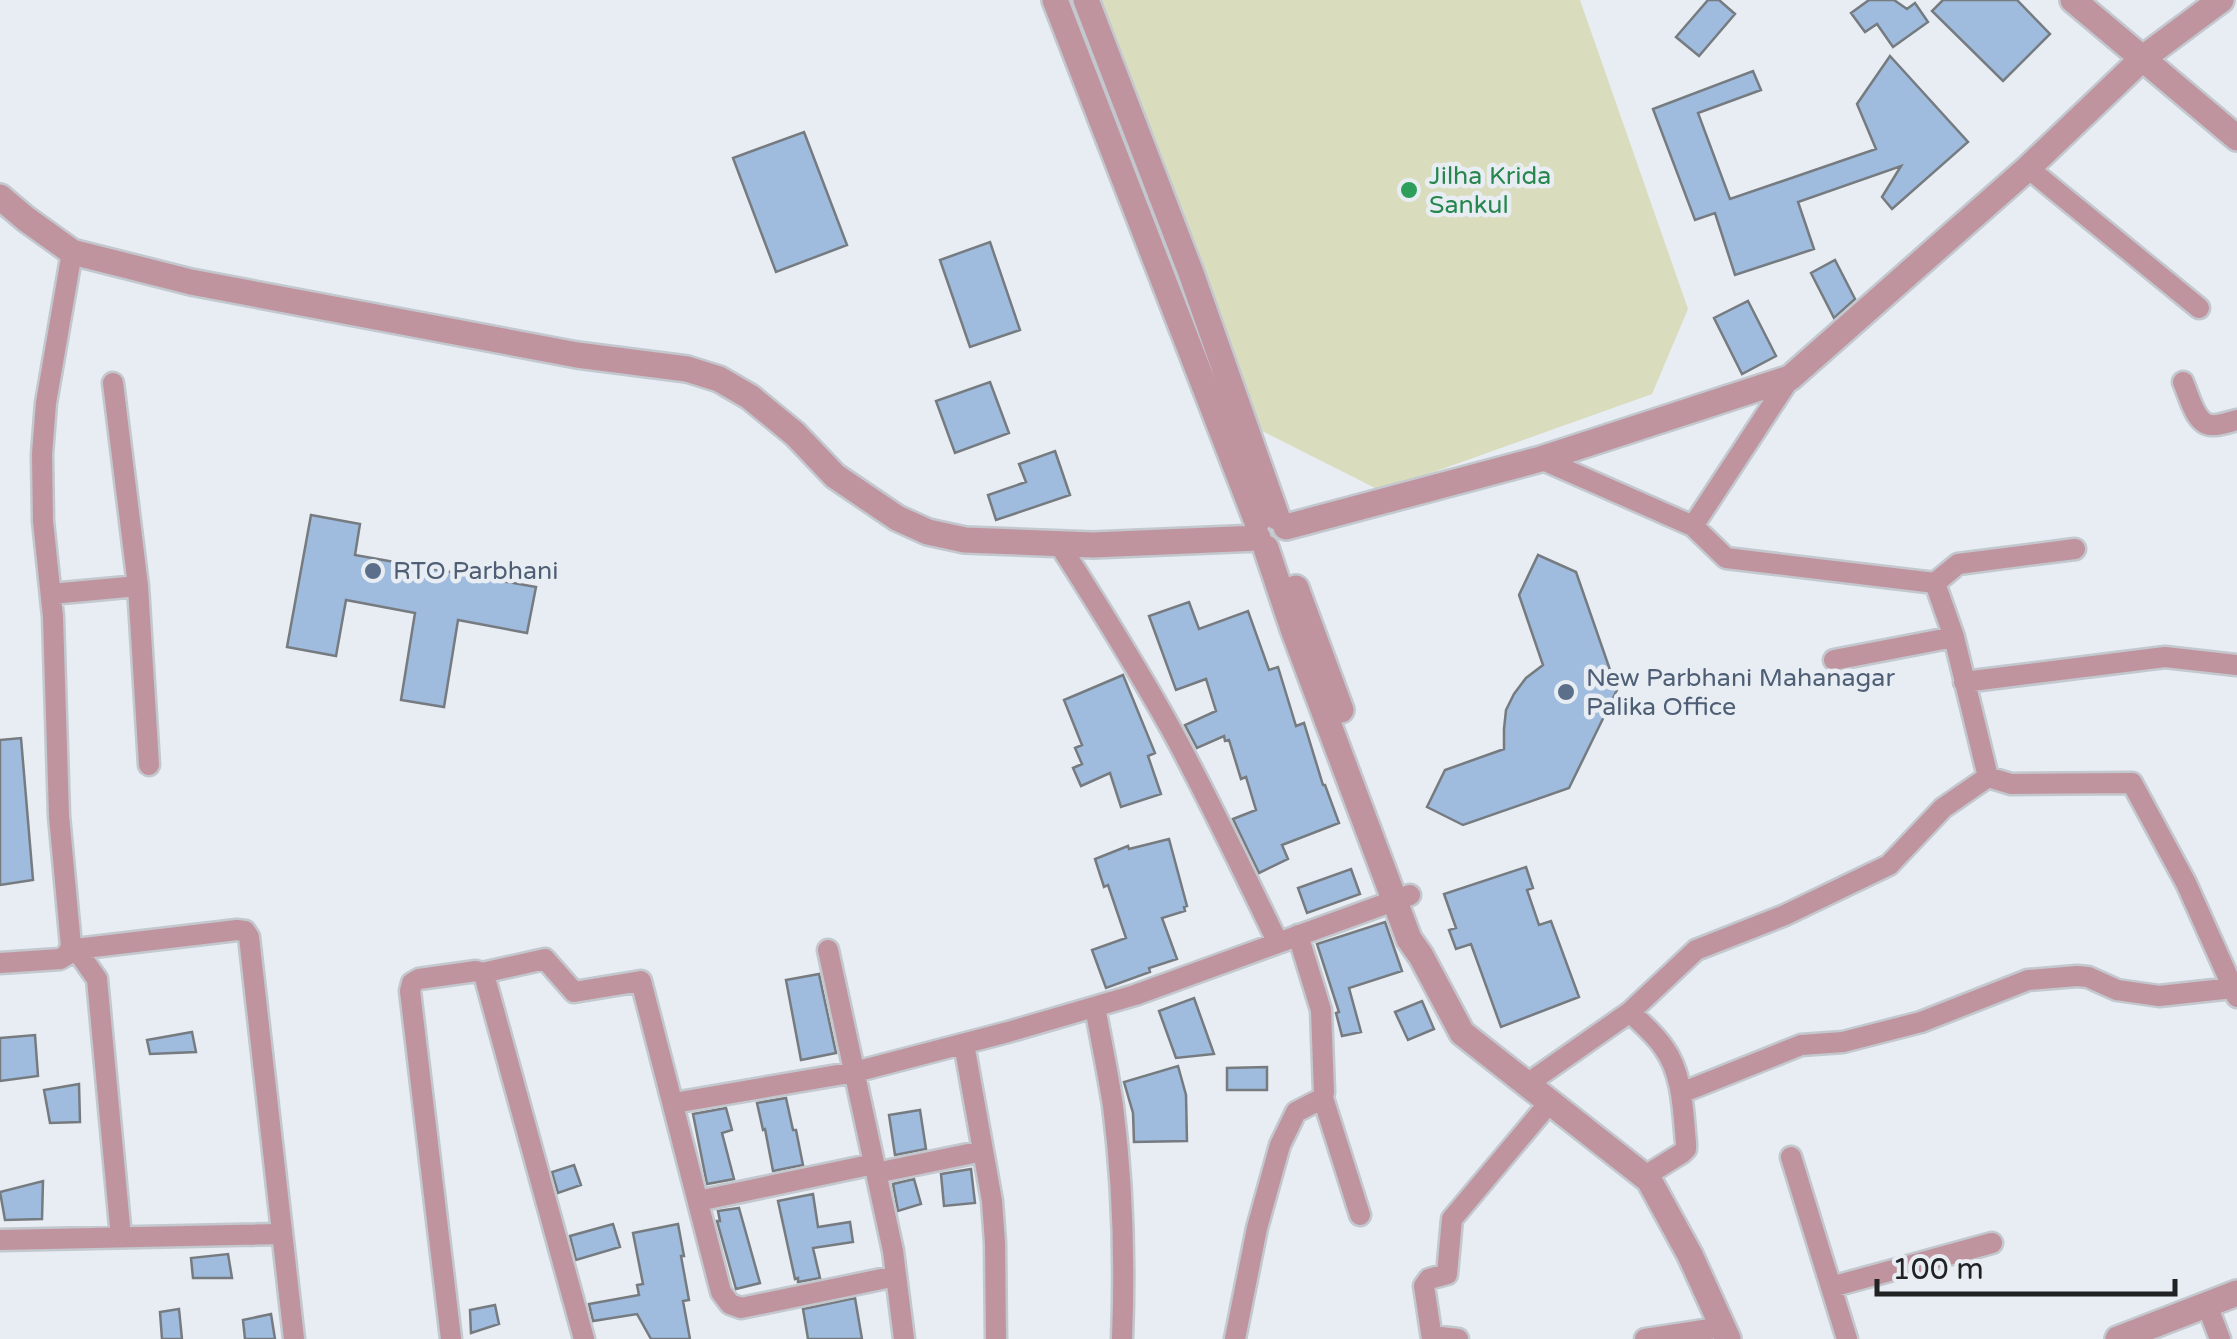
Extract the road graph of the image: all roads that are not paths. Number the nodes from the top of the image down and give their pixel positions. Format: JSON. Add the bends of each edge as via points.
{"nodes":[{"id":1,"x":1055,"y":0,"type":"edge"},
{"id":2,"x":1086,"y":0,"type":"edge"},
{"id":3,"x":2074,"y":0,"type":"edge"},
{"id":4,"x":2221,"y":0,"type":"edge"},
{"id":5,"x":2143,"y":58,"type":"junction"},
{"id":6,"x":2237,"y":138,"type":"edge"},
{"id":7,"x":2028,"y":168,"type":"junction"},
{"id":8,"x":0,"y":198,"type":"edge"},
{"id":9,"x":72,"y":252,"type":"junction"},
{"id":10,"x":2199,"y":308,"type":"dead end"},
{"id":11,"x":1790,"y":378,"type":"junction"},
{"id":12,"x":2183,"y":382,"type":"dead end"},
{"id":13,"x":113,"y":383,"type":"dead end"},
{"id":14,"x":2237,"y":420,"type":"edge"},
{"id":15,"x":1541,"y":459,"type":"junction"},
{"id":16,"x":1693,"y":526,"type":"junction"},
{"id":17,"x":1271,"y":533,"type":"junction"},
{"id":18,"x":1059,"y":544,"type":"junction"},
{"id":19,"x":2075,"y":549,"type":"dead end"},
{"id":20,"x":1934,"y":582,"type":"junction"},
{"id":21,"x":138,"y":586,"type":"junction"},
{"id":22,"x":51,"y":594,"type":"junction"},
{"id":23,"x":1954,"y":636,"type":"junction"},
{"id":24,"x":1834,"y":660,"type":"dead end"},
{"id":25,"x":2237,"y":665,"type":"edge"},
{"id":26,"x":1964,"y":682,"type":"junction"},
{"id":27,"x":149,"y":765,"type":"dead end"},
{"id":28,"x":1988,"y":777,"type":"junction"},
{"id":29,"x":1402,"y":898,"type":"junction"},
{"id":30,"x":1288,"y":939,"type":"junction"},
{"id":31,"x":73,"y":948,"type":"junction"},
{"id":32,"x":828,"y":950,"type":"dead end"},
{"id":33,"x":0,"y":963,"type":"edge"},
{"id":34,"x":482,"y":974,"type":"junction"},
{"id":35,"x":2235,"y":992,"type":"edge"},
{"id":36,"x":1096,"y":1007,"type":"junction"},
{"id":37,"x":1630,"y":1012,"type":"junction"},
{"id":38,"x":964,"y":1044,"type":"junction"},
{"id":39,"x":855,"y":1072,"type":"junction"},
{"id":40,"x":1527,"y":1084,"type":"junction"},
{"id":41,"x":1682,"y":1092,"type":"junction"},
{"id":42,"x":1322,"y":1098,"type":"junction"},
{"id":43,"x":1550,"y":1102,"type":"junction"},
{"id":44,"x":674,"y":1103,"type":"junction"},
{"id":45,"x":983,"y":1150,"type":"junction"},
{"id":46,"x":1791,"y":1156,"type":"dead end"},
{"id":47,"x":875,"y":1169,"type":"junction"},
{"id":48,"x":1645,"y":1176,"type":"junction"},
{"id":49,"x":698,"y":1202,"type":"junction"},
{"id":50,"x":1360,"y":1215,"type":"dead end"},
{"id":51,"x":280,"y":1234,"type":"junction"},
{"id":52,"x":121,"y":1237,"type":"junction"},
{"id":53,"x":0,"y":1240,"type":"edge"},
{"id":54,"x":1992,"y":1243,"type":"dead end"},
{"id":55,"x":896,"y":1276,"type":"junction"},
{"id":56,"x":1831,"y":1286,"type":"junction"},
{"id":57,"x":2237,"y":1293,"type":"edge"},
{"id":58,"x":2208,"y":1305,"type":"junction"},
{"id":59,"x":1726,"y":1333,"type":"edge"},
{"id":60,"x":1432,"y":1337,"type":"edge"},
{"id":61,"x":294,"y":1339,"type":"edge"},
{"id":62,"x":451,"y":1339,"type":"edge"},
{"id":63,"x":584,"y":1339,"type":"edge"},
{"id":64,"x":904,"y":1339,"type":"edge"},
{"id":65,"x":996,"y":1339,"type":"edge"},
{"id":66,"x":1122,"y":1339,"type":"edge"},
{"id":67,"x":1235,"y":1339,"type":"edge"},
{"id":68,"x":1458,"y":1339,"type":"edge"},
{"id":69,"x":1645,"y":1339,"type":"edge"},
{"id":70,"x":1847,"y":1339,"type":"edge"},
{"id":71,"x":2118,"y":1339,"type":"edge"},
{"id":72,"x":2220,"y":1339,"type":"edge"}],
"edges":[{"from":1,"to":17,"type":"street"},
{"from":2,"to":17,"type":"street","via":[[1190,273]]},
{"from":3,"to":5,"type":"street"},
{"from":4,"to":5,"type":"street"},
{"from":5,"to":6,"type":"street"},
{"from":5,"to":7,"type":"street"},
{"from":7,"to":10,"type":"street"},
{"from":7,"to":11,"type":"street"},
{"from":8,"to":9,"type":"street"},
{"from":9,"to":18,"type":"street","via":[[192,282],[522,345],[687,369],[750,398],[835,476],[897,518],[965,540]]},
{"from":9,"to":22,"type":"street","via":[[46,403],[43,521]]},
{"from":11,"to":15,"type":"street"},
{"from":11,"to":16,"type":"street"},
{"from":12,"to":14,"type":"street","via":[[2204,424]]},
{"from":13,"to":21,"type":"street"},
{"from":15,"to":16,"type":"street"},
{"from":15,"to":17,"type":"street"},
{"from":16,"to":20,"type":"street","via":[[1726,558]]},
{"from":17,"to":18,"type":"street"},
{"from":17,"to":29,"type":"street"},
{"from":18,"to":30,"type":"street"},
{"from":19,"to":20,"type":"street","via":[[1966,562]]},
{"from":20,"to":23,"type":"street"},
{"from":21,"to":22,"type":"street"},
{"from":21,"to":27,"type":"street"},
{"from":22,"to":31,"type":"street","via":[[59,816]]},
{"from":23,"to":24,"type":"street"},
{"from":23,"to":26,"type":"street"},
{"from":25,"to":26,"type":"street","via":[[2165,657]]},
{"from":26,"to":28,"type":"street"},
{"from":28,"to":35,"type":"street","via":[[2011,784],[2132,783]]},
{"from":28,"to":37,"type":"street","via":[[1943,808],[1889,865],[1696,950]]},
{"from":29,"to":30,"type":"street"},
{"from":29,"to":40,"type":"street","via":[[1421,926],[1421,956],[1462,1033]]},
{"from":30,"to":36,"type":"street"},
{"from":30,"to":42,"type":"street","via":[[1322,1010]]},
{"from":31,"to":33,"type":"street","via":[[60,959]]},
{"from":31,"to":51,"type":"street","via":[[246,930]]},
{"from":31,"to":52,"type":"street","via":[[97,979]]},
{"from":32,"to":39,"type":"street"},
{"from":34,"to":44,"type":"street","via":[[545,959],[574,992],[641,981]]},
{"from":34,"to":62,"type":"street","via":[[419,980],[410,991]]},
{"from":34,"to":63,"type":"street"},
{"from":35,"to":41,"type":"street","via":[[2159,996],[2117,990],[2088,977],[2039,977],[1921,1022],[1801,1045]]},
{"from":36,"to":38,"type":"street"},
{"from":36,"to":66,"type":"street","via":[[1121,1186]]},
{"from":37,"to":40,"type":"street"},
{"from":37,"to":41,"type":"street","via":[[1667,1051]]},
{"from":38,"to":39,"type":"street"},
{"from":38,"to":45,"type":"street"},
{"from":39,"to":44,"type":"street"},
{"from":39,"to":47,"type":"street"},
{"from":40,"to":43,"type":"street"},
{"from":41,"to":48,"type":"street","via":[[1686,1148]]},
{"from":42,"to":50,"type":"street"},
{"from":42,"to":67,"type":"street","via":[[1296,1112],[1280,1145]]},
{"from":43,"to":48,"type":"street"},
{"from":43,"to":60,"type":"street","via":[[1452,1219],[1447,1274],[1424,1286]]},
{"from":44,"to":49,"type":"street"},
{"from":45,"to":47,"type":"street"},
{"from":45,"to":65,"type":"street","via":[[996,1243]]},
{"from":46,"to":56,"type":"street"},
{"from":47,"to":49,"type":"street"},
{"from":47,"to":55,"type":"street"},
{"from":48,"to":59,"type":"street"},
{"from":49,"to":55,"type":"street","via":[[720,1292],[730,1304],[741,1308]]},
{"from":51,"to":52,"type":"street"},
{"from":51,"to":61,"type":"street"},
{"from":52,"to":53,"type":"street"},
{"from":54,"to":56,"type":"street"},
{"from":55,"to":64,"type":"street"},
{"from":56,"to":70,"type":"street"},
{"from":57,"to":58,"type":"street"},
{"from":58,"to":71,"type":"street"},
{"from":58,"to":72,"type":"street"},
{"from":59,"to":69,"type":"street"},
{"from":60,"to":68,"type":"street"}]}
